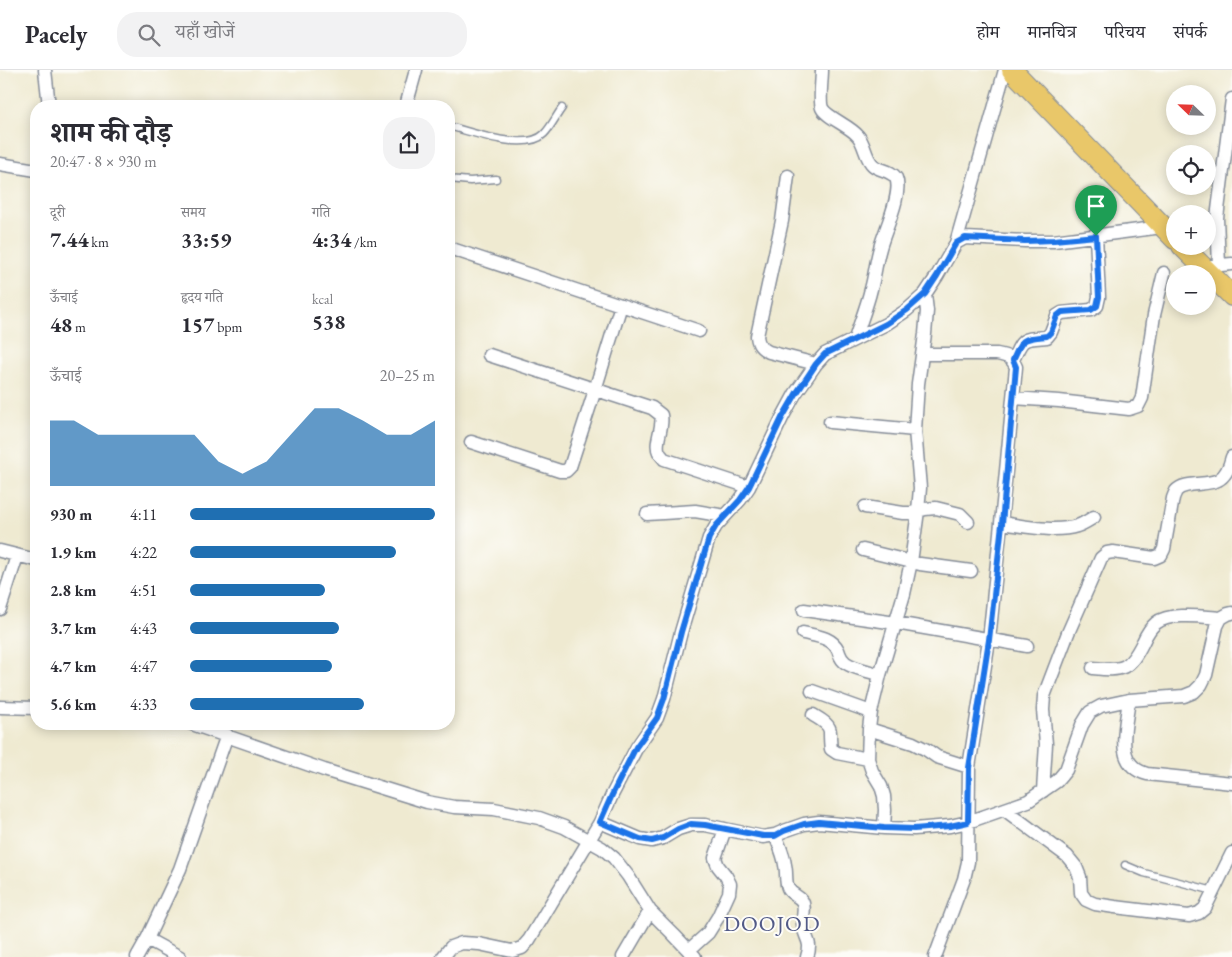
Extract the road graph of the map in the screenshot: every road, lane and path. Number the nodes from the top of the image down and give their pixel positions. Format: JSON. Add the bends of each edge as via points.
{"nodes":[{"id":1,"x":45,"y":70,"type":"edge"},
{"id":2,"x":416,"y":70,"type":"edge"},
{"id":3,"x":822,"y":70,"type":"edge"},
{"id":4,"x":1005,"y":70,"type":"edge"},
{"id":5,"x":1012,"y":70,"type":"edge"},
{"id":6,"x":1232,"y":99,"type":"edge"},
{"id":7,"x":48,"y":100,"type":"edge"},
{"id":8,"x":408,"y":100,"type":"edge"},
{"id":9,"x":562,"y":108,"type":"dead end"},
{"id":10,"x":455,"y":127,"type":"edge"},
{"id":11,"x":0,"y":164,"type":"edge"},
{"id":12,"x":30,"y":169,"type":"edge"},
{"id":13,"x":788,"y":176,"type":"dead end"},
{"id":14,"x":496,"y":179,"type":"dead end"},
{"id":15,"x":455,"y":181,"type":"edge"},
{"id":16,"x":1166,"y":230,"type":"edge"},
{"id":17,"x":1166,"y":233,"type":"edge"},
{"id":18,"x":1096,"y":236,"type":"junction"},
{"id":19,"x":956,"y":243,"type":"junction"},
{"id":20,"x":455,"y":250,"type":"edge"},
{"id":21,"x":1195,"y":255,"type":"edge"},
{"id":22,"x":1232,"y":264,"type":"edge"},
{"id":23,"x":1210,"y":265,"type":"edge"},
{"id":24,"x":1211,"y":265,"type":"edge"},
{"id":25,"x":1216,"y":266,"type":"edge"},
{"id":26,"x":1164,"y":273,"type":"dead end"},
{"id":27,"x":1216,"y":273,"type":"edge"},
{"id":28,"x":925,"y":294,"type":"junction"},
{"id":29,"x":1232,"y":296,"type":"edge"},
{"id":30,"x":621,"y":305,"type":"junction"},
{"id":31,"x":699,"y":330,"type":"dead end"},
{"id":32,"x":855,"y":339,"type":"junction"},
{"id":33,"x":922,"y":354,"type":"junction"},
{"id":34,"x":489,"y":355,"type":"dead end"},
{"id":35,"x":1013,"y":360,"type":"junction"},
{"id":36,"x":816,"y":364,"type":"junction"},
{"id":37,"x":595,"y":390,"type":"junction"},
{"id":38,"x":1013,"y":398,"type":"junction"},
{"id":39,"x":830,"y":422,"type":"dead end"},
{"id":40,"x":915,"y":430,"type":"junction"},
{"id":41,"x":471,"y":442,"type":"dead end"},
{"id":42,"x":1232,"y":457,"type":"edge"},
{"id":43,"x":749,"y":487,"type":"junction"},
{"id":44,"x":865,"y":507,"type":"dead end"},
{"id":45,"x":918,"y":511,"type":"junction"},
{"id":46,"x":647,"y":514,"type":"dead end"},
{"id":47,"x":725,"y":516,"type":"junction"},
{"id":48,"x":1094,"y":517,"type":"dead end"},
{"id":49,"x":968,"y":522,"type":"dead end"},
{"id":50,"x":1002,"y":524,"type":"junction"},
{"id":51,"x":863,"y":550,"type":"dead end"},
{"id":52,"x":0,"y":551,"type":"edge"},
{"id":53,"x":17,"y":556,"type":"junction"},
{"id":54,"x":30,"y":559,"type":"edge"},
{"id":55,"x":911,"y":562,"type":"junction"},
{"id":56,"x":971,"y":571,"type":"dead end"},
{"id":57,"x":0,"y":609,"type":"edge"},
{"id":58,"x":804,"y":610,"type":"dead end"},
{"id":59,"x":1227,"y":615,"type":"edge"},
{"id":60,"x":896,"y":623,"type":"junction"},
{"id":61,"x":803,"y":633,"type":"dead end"},
{"id":62,"x":989,"y":640,"type":"junction"},
{"id":63,"x":1027,"y":646,"type":"dead end"},
{"id":64,"x":1094,"y":668,"type":"dead end"},
{"id":65,"x":880,"y":675,"type":"junction"},
{"id":66,"x":812,"y":691,"type":"dead end"},
{"id":67,"x":1128,"y":700,"type":"junction"},
{"id":68,"x":0,"y":707,"type":"edge"},
{"id":69,"x":30,"y":708,"type":"edge"},
{"id":70,"x":871,"y":712,"type":"junction"},
{"id":71,"x":813,"y":715,"type":"dead end"},
{"id":72,"x":869,"y":729,"type":"junction"},
{"id":73,"x":211,"y":730,"type":"edge"},
{"id":74,"x":227,"y":735,"type":"junction"},
{"id":75,"x":868,"y":759,"type":"junction"},
{"id":76,"x":969,"y":768,"type":"junction"},
{"id":77,"x":1232,"y":783,"type":"edge"},
{"id":78,"x":1043,"y":791,"type":"junction"},
{"id":79,"x":1005,"y":810,"type":"junction"},
{"id":80,"x":600,"y":822,"type":"junction"},
{"id":81,"x":968,"y":822,"type":"junction"},
{"id":82,"x":884,"y":828,"type":"junction"},
{"id":83,"x":725,"y":829,"type":"junction"},
{"id":84,"x":775,"y":836,"type":"junction"},
{"id":85,"x":590,"y":840,"type":"junction"},
{"id":86,"x":1232,"y":853,"type":"edge"},
{"id":87,"x":1125,"y":865,"type":"dead end"},
{"id":88,"x":1214,"y":891,"type":"junction"},
{"id":89,"x":650,"y":911,"type":"junction"},
{"id":90,"x":147,"y":939,"type":"junction"},
{"id":91,"x":692,"y":953,"type":"edge"},
{"id":92,"x":137,"y":957,"type":"edge"},
{"id":93,"x":180,"y":957,"type":"edge"},
{"id":94,"x":443,"y":957,"type":"edge"},
{"id":95,"x":623,"y":957,"type":"edge"},
{"id":96,"x":806,"y":957,"type":"edge"},
{"id":97,"x":935,"y":957,"type":"edge"}],
"edges":[{"from":1,"to":7,"type":"street"},
{"from":2,"to":8,"type":"street"},
{"from":3,"to":32,"type":"street","via":[[822,109],[858,136],[869,162],[896,178],[896,201]]},
{"from":4,"to":19,"type":"street"},
{"from":5,"to":16,"type":"main road"},
{"from":6,"to":24,"type":"street"},
{"from":9,"to":10,"type":"lane","via":[[544,135],[533,141],[506,140]]},
{"from":11,"to":12,"type":"street"},
{"from":13,"to":36,"type":"street","via":[[758,343],[769,352]]},
{"from":14,"to":15,"type":"lane"},
{"from":17,"to":18,"type":"street"},
{"from":18,"to":19,"type":"street","via":[[1025,241],[965,238]]},
{"from":18,"to":35,"type":"street","via":[[1097,306],[1091,310],[1062,312],[1047,336],[1023,341]]},
{"from":19,"to":28,"type":"street"},
{"from":20,"to":30,"type":"street"},
{"from":21,"to":23,"type":"main road"},
{"from":22,"to":25,"type":"street"},
{"from":26,"to":38,"type":"street","via":[[1138,406],[1130,409]]},
{"from":27,"to":29,"type":"main road"},
{"from":28,"to":32,"type":"street","via":[[886,324]]},
{"from":28,"to":33,"type":"street","via":[[927,311]]},
{"from":30,"to":31,"type":"street"},
{"from":30,"to":37,"type":"street"},
{"from":32,"to":36,"type":"street","via":[[825,354]]},
{"from":33,"to":35,"type":"street","via":[[997,354]]},
{"from":33,"to":40,"type":"street"},
{"from":34,"to":37,"type":"street"},
{"from":35,"to":38,"type":"street","via":[[1016,367]]},
{"from":36,"to":43,"type":"street","via":[[782,418]]},
{"from":37,"to":41,"type":"street","via":[[566,471]]},
{"from":37,"to":43,"type":"street","via":[[652,408],[661,415],[658,452],[664,459]]},
{"from":38,"to":50,"type":"street"},
{"from":39,"to":40,"type":"street"},
{"from":40,"to":45,"type":"street","via":[[920,488]]},
{"from":42,"to":78,"type":"street","via":[[1218,481],[1182,486],[1176,491],[1161,555],[1154,558],[1113,552],[1101,558],[1044,696],[1046,744]]},
{"from":43,"to":47,"type":"street"},
{"from":44,"to":45,"type":"street","via":[[903,513]]},
{"from":45,"to":49,"type":"street","via":[[936,508],[960,514]]},
{"from":45,"to":55,"type":"street"},
{"from":46,"to":47,"type":"street","via":[[695,511]]},
{"from":47,"to":80,"type":"street","via":[[709,538],[657,718],[636,747]]},
{"from":48,"to":50,"type":"street","via":[[1070,528]]},
{"from":50,"to":62,"type":"street"},
{"from":51,"to":55,"type":"street"},
{"from":52,"to":53,"type":"street"},
{"from":53,"to":54,"type":"street"},
{"from":53,"to":57,"type":"street"},
{"from":55,"to":56,"type":"street"},
{"from":55,"to":60,"type":"street"},
{"from":58,"to":60,"type":"street"},
{"from":59,"to":64,"type":"street","via":[[1168,618],[1157,622],[1132,662],[1118,669]]},
{"from":59,"to":67,"type":"street","via":[[1217,626],[1206,675],[1194,692],[1184,696]]},
{"from":60,"to":62,"type":"street"},
{"from":60,"to":65,"type":"street"},
{"from":61,"to":65,"type":"street","via":[[834,644],[840,659],[846,664]]},
{"from":62,"to":63,"type":"street"},
{"from":62,"to":76,"type":"street"},
{"from":65,"to":70,"type":"street"},
{"from":66,"to":70,"type":"street"},
{"from":67,"to":77,"type":"street","via":[[1124,738],[1130,765],[1147,774]]},
{"from":67,"to":78,"type":"street","via":[[1090,712],[1066,770],[1057,782]]},
{"from":68,"to":69,"type":"street"},
{"from":70,"to":72,"type":"street"},
{"from":71,"to":75,"type":"street","via":[[830,730],[831,749]]},
{"from":72,"to":75,"type":"street"},
{"from":72,"to":76,"type":"street","via":[[913,743],[937,757]]},
{"from":73,"to":74,"type":"street"},
{"from":74,"to":85,"type":"street","via":[[427,802],[494,809],[539,818]]},
{"from":74,"to":90,"type":"street","via":[[180,869]]},
{"from":75,"to":82,"type":"street","via":[[884,796]]},
{"from":76,"to":81,"type":"street"},
{"from":78,"to":79,"type":"street"},
{"from":79,"to":81,"type":"street"},
{"from":79,"to":88,"type":"street","via":[[1067,856],[1080,877],[1081,893],[1095,904],[1189,916],[1205,908]]},
{"from":80,"to":83,"type":"street","via":[[652,841],[691,824]]},
{"from":80,"to":85,"type":"street"},
{"from":81,"to":82,"type":"street","via":[[914,829]]},
{"from":81,"to":97,"type":"street","via":[[968,862],[964,879]]},
{"from":82,"to":84,"type":"street","via":[[819,822],[804,824]]},
{"from":83,"to":84,"type":"street"},
{"from":83,"to":91,"type":"street","via":[[715,858],[730,884],[729,893],[718,917]]},
{"from":84,"to":96,"type":"street","via":[[785,863],[789,891],[803,903],[803,929],[810,949]]},
{"from":85,"to":89,"type":"street","via":[[614,858]]},
{"from":85,"to":94,"type":"street","via":[[522,948],[512,951],[462,943],[451,947]]},
{"from":86,"to":88,"type":"street"},
{"from":87,"to":88,"type":"lane"},
{"from":89,"to":91,"type":"street"},
{"from":89,"to":95,"type":"street"},
{"from":90,"to":92,"type":"street"},
{"from":90,"to":93,"type":"street"}]}
